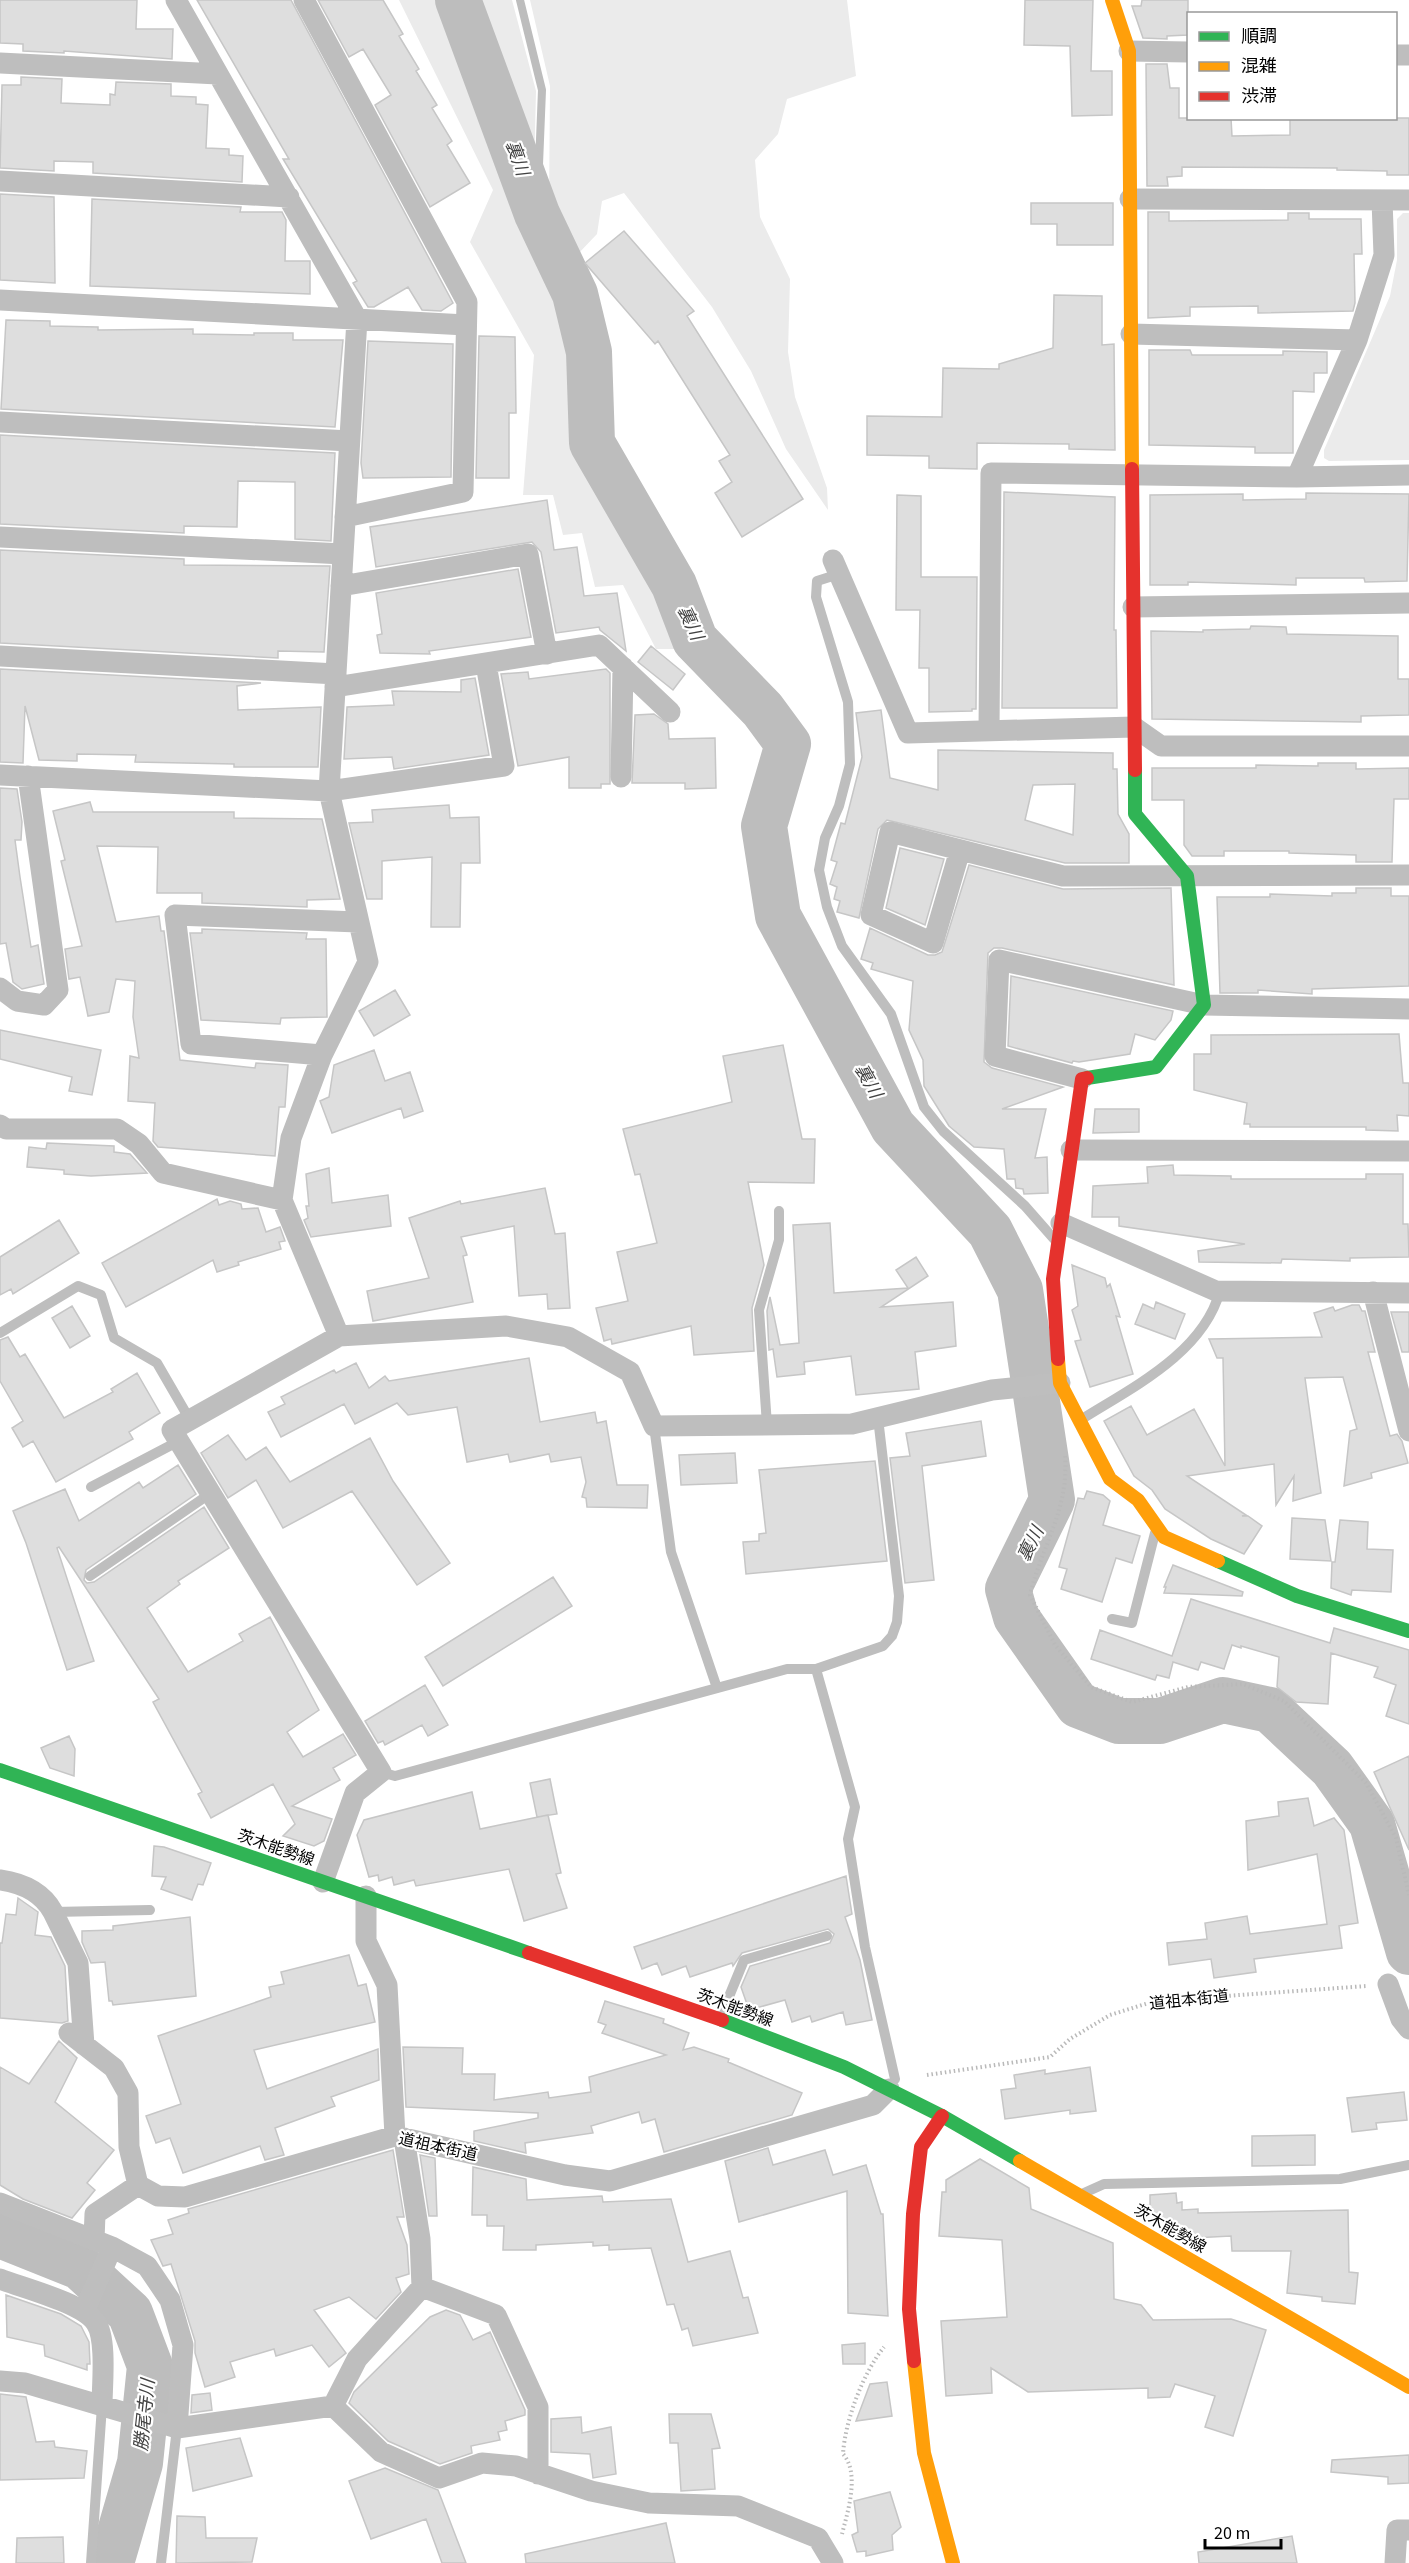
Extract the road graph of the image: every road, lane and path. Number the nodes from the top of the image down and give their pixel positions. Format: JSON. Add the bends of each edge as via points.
{"nodes":[{"id":1,"x":176,"y":0,"type":"edge"},
{"id":2,"x":304,"y":0,"type":"edge"},
{"id":3,"x":1112,"y":0,"type":"edge"},
{"id":4,"x":1129,"y":51,"type":"junction"},
{"id":5,"x":1187,"y":52,"type":"edge"},
{"id":6,"x":0,"y":63,"type":"edge"},
{"id":7,"x":219,"y":74,"type":"junction"},
{"id":8,"x":0,"y":181,"type":"edge"},
{"id":9,"x":288,"y":197,"type":"junction"},
{"id":10,"x":1130,"y":199,"type":"junction"},
{"id":11,"x":1382,"y":200,"type":"junction"},
{"id":12,"x":1409,"y":200,"type":"edge"},
{"id":13,"x":0,"y":300,"type":"edge"},
{"id":14,"x":357,"y":319,"type":"junction"},
{"id":15,"x":466,"y":325,"type":"junction"},
{"id":16,"x":1131,"y":334,"type":"junction"},
{"id":17,"x":1357,"y":340,"type":"junction"},
{"id":18,"x":0,"y":422,"type":"edge"},
{"id":19,"x":349,"y":441,"type":"junction"},
{"id":20,"x":1132,"y":475,"type":"junction"},
{"id":21,"x":1409,"y":475,"type":"edge"},
{"id":22,"x":1297,"y":477,"type":"junction"},
{"id":23,"x":345,"y":517,"type":"junction"},
{"id":24,"x":0,"y":537,"type":"edge"},
{"id":25,"x":343,"y":554,"type":"junction"},
{"id":26,"x":836,"y":567,"type":"joint"},
{"id":27,"x":341,"y":586,"type":"junction"},
{"id":28,"x":1409,"y":603,"type":"edge"},
{"id":29,"x":1133,"y":607,"type":"junction"},
{"id":30,"x":547,"y":654,"type":"junction"},
{"id":31,"x":0,"y":656,"type":"edge"},
{"id":32,"x":486,"y":664,"type":"junction"},
{"id":33,"x":623,"y":667,"type":"junction"},
{"id":34,"x":336,"y":680,"type":"junction"},
{"id":35,"x":670,"y":712,"type":"dead end"},
{"id":36,"x":1134,"y":727,"type":"junction"},
{"id":37,"x":989,"y":731,"type":"junction"},
{"id":38,"x":1409,"y":746,"type":"edge"},
{"id":39,"x":0,"y":775,"type":"edge"},
{"id":40,"x":28,"y":777,"type":"junction"},
{"id":41,"x":621,"y":777,"type":"dead end"},
{"id":42,"x":329,"y":791,"type":"junction"},
{"id":43,"x":960,"y":850,"type":"junction"},
{"id":44,"x":1409,"y":875,"type":"edge"},
{"id":45,"x":1187,"y":876,"type":"junction"},
{"id":46,"x":358,"y":922,"type":"junction"},
{"id":47,"x":0,"y":988,"type":"edge"},
{"id":48,"x":1204,"y":1005,"type":"junction"},
{"id":49,"x":1409,"y":1009,"type":"edge"},
{"id":50,"x":322,"y":1055,"type":"junction"},
{"id":51,"x":1082,"y":1079,"type":"junction"},
{"id":52,"x":0,"y":1125,"type":"edge"},
{"id":53,"x":1071,"y":1150,"type":"junction"},
{"id":54,"x":1409,"y":1151,"type":"edge"},
{"id":55,"x":282,"y":1200,"type":"junction"},
{"id":56,"x":779,"y":1211,"type":"dead end"},
{"id":57,"x":1060,"y":1233,"type":"junction"},
{"id":58,"x":1220,"y":1291,"type":"junction"},
{"id":59,"x":1373,"y":1292,"type":"junction"},
{"id":60,"x":1409,"y":1293,"type":"edge"},
{"id":61,"x":2,"y":1329,"type":"edge"},
{"id":62,"x":339,"y":1336,"type":"junction"},
{"id":63,"x":1060,"y":1383,"type":"junction"},
{"id":64,"x":878,"y":1418,"type":"junction"},
{"id":65,"x":190,"y":1420,"type":"junction"},
{"id":66,"x":1080,"y":1420,"type":"junction"},
{"id":67,"x":767,"y":1425,"type":"junction"},
{"id":68,"x":654,"y":1426,"type":"junction"},
{"id":69,"x":1409,"y":1431,"type":"edge"},
{"id":70,"x":179,"y":1441,"type":"junction"},
{"id":71,"x":1065,"y":1446,"type":"dead end"},
{"id":72,"x":91,"y":1487,"type":"dead end"},
{"id":73,"x":211,"y":1493,"type":"junction"},
{"id":74,"x":1157,"y":1527,"type":"junction"},
{"id":75,"x":90,"y":1576,"type":"dead end"},
{"id":76,"x":1112,"y":1619,"type":"dead end"},
{"id":77,"x":1409,"y":1631,"type":"edge"},
{"id":78,"x":816,"y":1669,"type":"junction"},
{"id":79,"x":717,"y":1688,"type":"junction"},
{"id":80,"x":0,"y":1770,"type":"edge"},
{"id":81,"x":381,"y":1772,"type":"junction"},
{"id":82,"x":0,"y":1880,"type":"edge"},
{"id":83,"x":323,"y":1882,"type":"junction"},
{"id":84,"x":1409,"y":1895,"type":"edge"},
{"id":85,"x":366,"y":1896,"type":"junction"},
{"id":86,"x":150,"y":1910,"type":"dead end"},
{"id":87,"x":53,"y":1912,"type":"junction"},
{"id":88,"x":827,"y":1936,"type":"dead end"},
{"id":89,"x":1388,"y":1984,"type":"joint"},
{"id":90,"x":720,"y":2019,"type":"junction"},
{"id":91,"x":1409,"y":2029,"type":"edge"},
{"id":92,"x":892,"y":2084,"type":"junction"},
{"id":93,"x":942,"y":2116,"type":"junction"},
{"id":94,"x":400,"y":2137,"type":"junction"},
{"id":95,"x":1409,"y":2165,"type":"edge"},
{"id":96,"x":138,"y":2185,"type":"junction"},
{"id":97,"x":1078,"y":2195,"type":"junction"},
{"id":98,"x":0,"y":2204,"type":"edge"},
{"id":99,"x":103,"y":2243,"type":"junction"},
{"id":100,"x":0,"y":2279,"type":"edge"},
{"id":101,"x":422,"y":2287,"type":"junction"},
{"id":102,"x":84,"y":2312,"type":"junction"},
{"id":103,"x":886,"y":2345,"type":"dead end"},
{"id":104,"x":0,"y":2382,"type":"edge"},
{"id":105,"x":1409,"y":2387,"type":"edge"},
{"id":106,"x":333,"y":2406,"type":"junction"},
{"id":107,"x":106,"y":2407,"type":"junction"},
{"id":108,"x":173,"y":2427,"type":"junction"},
{"id":109,"x":538,"y":2474,"type":"junction"},
{"id":110,"x":1409,"y":2530,"type":"edge"},
{"id":111,"x":832,"y":2561,"type":"edge"},
{"id":112,"x":91,"y":2563,"type":"edge"},
{"id":113,"x":161,"y":2563,"type":"edge"},
{"id":114,"x":953,"y":2563,"type":"edge"},
{"id":115,"x":1395,"y":2563,"type":"edge"}],
"edges":[{"from":1,"to":7,"type":"street"},
{"from":2,"to":15,"type":"street","via":[[466,302]]},
{"from":3,"to":4,"type":"street"},
{"from":4,"to":5,"type":"street"},
{"from":4,"to":10,"type":"street"},
{"from":6,"to":7,"type":"street"},
{"from":7,"to":9,"type":"street"},
{"from":8,"to":9,"type":"street"},
{"from":9,"to":14,"type":"street"},
{"from":10,"to":11,"type":"street"},
{"from":10,"to":16,"type":"street"},
{"from":11,"to":12,"type":"street"},
{"from":11,"to":17,"type":"street","via":[[1384,255]]},
{"from":13,"to":14,"type":"street"},
{"from":14,"to":15,"type":"street"},
{"from":14,"to":19,"type":"street"},
{"from":15,"to":23,"type":"street","via":[[463,492]]},
{"from":16,"to":17,"type":"street"},
{"from":16,"to":20,"type":"street"},
{"from":17,"to":22,"type":"street"},
{"from":18,"to":19,"type":"street"},
{"from":19,"to":23,"type":"street"},
{"from":20,"to":22,"type":"street"},
{"from":20,"to":29,"type":"street"},
{"from":20,"to":37,"type":"street","via":[[991,473]]},
{"from":21,"to":22,"type":"street"},
{"from":23,"to":25,"type":"street"},
{"from":24,"to":25,"type":"street"},
{"from":25,"to":27,"type":"street"},
{"from":26,"to":37,"type":"street","via":[[908,732]]},
{"from":26,"to":57,"type":"lane","via":[[817,581],[816,597],[848,702],[850,764],[839,806],[825,837],[819,870],[827,907],[842,946],[891,1014],[924,1107],[943,1131]]},
{"from":27,"to":30,"type":"street","via":[[528,554]]},
{"from":27,"to":34,"type":"street"},
{"from":28,"to":29,"type":"street"},
{"from":29,"to":36,"type":"street"},
{"from":30,"to":32,"type":"street"},
{"from":30,"to":33,"type":"street","via":[[599,645]]},
{"from":31,"to":34,"type":"street"},
{"from":32,"to":34,"type":"street"},
{"from":32,"to":42,"type":"street","via":[[504,766]]},
{"from":33,"to":35,"type":"street"},
{"from":33,"to":41,"type":"street"},
{"from":34,"to":42,"type":"street"},
{"from":36,"to":37,"type":"street"},
{"from":36,"to":38,"type":"street","via":[[1161,746]]},
{"from":36,"to":45,"type":"street","via":[[1135,814]]},
{"from":39,"to":40,"type":"street"},
{"from":40,"to":42,"type":"street"},
{"from":40,"to":47,"type":"street","via":[[58,990],[44,1005],[17,1001]]},
{"from":42,"to":46,"type":"street"},
{"from":43,"to":43,"type":"street","via":[[890,832],[870,915],[933,943]]},
{"from":43,"to":45,"type":"street","via":[[1063,876]]},
{"from":44,"to":45,"type":"street"},
{"from":45,"to":48,"type":"street"},
{"from":46,"to":50,"type":"street","via":[[368,962]]},
{"from":46,"to":50,"type":"street","via":[[174,915],[191,1044]]},
{"from":48,"to":49,"type":"street"},
{"from":48,"to":51,"type":"street","via":[[1156,1067]]},
{"from":48,"to":51,"type":"street","via":[[999,960],[995,1056]]},
{"from":50,"to":55,"type":"street","via":[[291,1138]]},
{"from":51,"to":53,"type":"street"},
{"from":52,"to":55,"type":"street","via":[[6,1130],[117,1130],[139,1144],[163,1173]]},
{"from":53,"to":54,"type":"street"},
{"from":53,"to":57,"type":"street"},
{"from":55,"to":62,"type":"street"},
{"from":56,"to":67,"type":"lane","via":[[779,1240],[759,1310]]},
{"from":57,"to":58,"type":"street"},
{"from":57,"to":63,"type":"street","via":[[1053,1279]]},
{"from":58,"to":59,"type":"street"},
{"from":58,"to":66,"type":"lane","via":[[1216,1305],[1188,1346],[1148,1378]]},
{"from":59,"to":60,"type":"street"},
{"from":59,"to":69,"type":"street"},
{"from":61,"to":65,"type":"lane","via":[[78,1286],[101,1295],[114,1338],[157,1363]]},
{"from":62,"to":65,"type":"street"},
{"from":62,"to":68,"type":"street","via":[[506,1326],[568,1337],[630,1372]]},
{"from":63,"to":64,"type":"street","via":[[992,1390]]},
{"from":63,"to":66,"type":"street"},
{"from":64,"to":67,"type":"street","via":[[852,1424]]},
{"from":64,"to":78,"type":"lane","via":[[898,1570],[897,1622],[883,1646]]},
{"from":65,"to":70,"type":"street","via":[[172,1430]]},
{"from":66,"to":74,"type":"street","via":[[1110,1479],[1138,1500]]},
{"from":67,"to":68,"type":"street"},
{"from":68,"to":79,"type":"lane","via":[[671,1552]]},
{"from":70,"to":72,"type":"lane"},
{"from":70,"to":73,"type":"street"},
{"from":71,"to":84,"type":"path","via":[[1067,1481],[1058,1520],[1036,1570],[1030,1595],[1055,1645],[1092,1687],[1132,1702],[1188,1687],[1244,1684],[1284,1701],[1366,1782],[1396,1838]]},
{"from":73,"to":75,"type":"lane"},
{"from":73,"to":81,"type":"street"},
{"from":74,"to":76,"type":"lane","via":[[1132,1623]]},
{"from":74,"to":77,"type":"street","via":[[1164,1537],[1297,1596]]},
{"from":78,"to":79,"type":"lane","via":[[787,1669]]},
{"from":78,"to":92,"type":"lane","via":[[855,1807],[848,1839]]},
{"from":79,"to":81,"type":"lane","via":[[395,1776]]},
{"from":80,"to":83,"type":"street","name":"茨木能勢線"},
{"from":81,"to":83,"type":"street","via":[[355,1793]]},
{"from":82,"to":87,"type":"street","via":[[27,1886]]},
{"from":83,"to":85,"type":"street","name":"茨木能勢線"},
{"from":85,"to":90,"type":"street","name":"茨木能勢線"},
{"from":85,"to":94,"type":"street","via":[[366,1941],[387,1985]]},
{"from":86,"to":87,"type":"lane"},
{"from":87,"to":96,"type":"street","via":[[78,1963],[76,2039],[114,2068],[128,2093],[129,2147]]},
{"from":88,"to":90,"type":"lane","via":[[744,1960]]},
{"from":89,"to":91,"type":"street","via":[[1401,2019]]},
{"from":89,"to":92,"type":"path","name":"道祖本街道","via":[[1155,2001],[1110,2015],[1050,2056]]},
{"from":90,"to":92,"type":"street","name":"茨木能勢線"},
{"from":92,"to":93,"type":"street","name":"茨木能勢線"},
{"from":92,"to":94,"type":"street","name":"道祖本街道","via":[[873,2105],[610,2181],[565,2175]]},
{"from":93,"to":97,"type":"street","name":"茨木能勢線"},
{"from":93,"to":114,"type":"street","via":[[921,2147],[913,2214],[909,2309],[924,2453]]},
{"from":94,"to":96,"type":"street","name":"道祖本街道","via":[[185,2197],[158,2196]]},
{"from":94,"to":101,"type":"street","via":[[420,2239]]},
{"from":95,"to":97,"type":"lane","via":[[1340,2180],[1104,2184]]},
{"from":96,"to":99,"type":"street","via":[[95,2214]]},
{"from":97,"to":105,"type":"street","name":"茨木能勢線"},
{"from":98,"to":99,"type":"street"},
{"from":99,"to":102,"type":"street"},
{"from":99,"to":108,"type":"street","via":[[147,2266],[170,2300],[183,2345]]},
{"from":100,"to":102,"type":"street"},
{"from":101,"to":106,"type":"street","via":[[357,2359]]},
{"from":101,"to":109,"type":"street","via":[[496,2315],[538,2407]]},
{"from":102,"to":107,"type":"street","via":[[97,2324]]},
{"from":103,"to":111,"type":"path","via":[[844,2431],[843,2454],[851,2471],[849,2506]]},
{"from":104,"to":107,"type":"street","via":[[25,2383]]},
{"from":106,"to":108,"type":"street"},
{"from":106,"to":109,"type":"street","via":[[381,2452],[439,2478],[482,2463],[516,2466]]},
{"from":107,"to":108,"type":"street"},
{"from":107,"to":112,"type":"lane"},
{"from":108,"to":113,"type":"lane"},
{"from":109,"to":111,"type":"street","via":[[591,2492],[649,2503],[738,2506],[818,2538]]},
{"from":110,"to":115,"type":"street","via":[[1396,2530]]}]}
